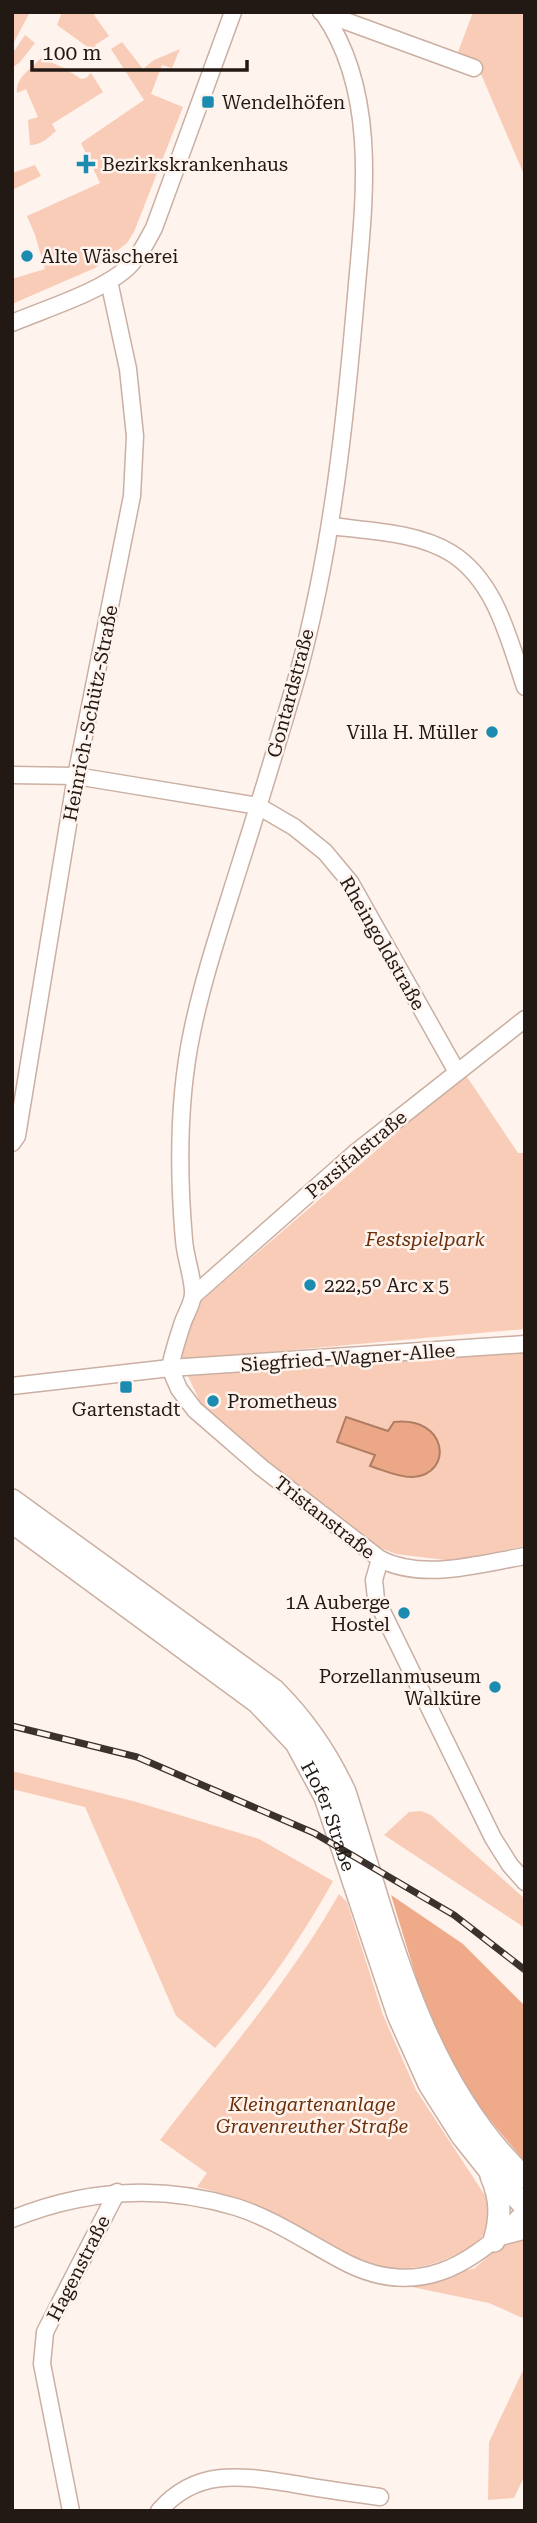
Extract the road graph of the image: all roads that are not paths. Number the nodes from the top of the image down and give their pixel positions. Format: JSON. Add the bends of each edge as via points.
{"nodes":[{"id":1,"x":233,"y":12,"type":"edge"},
{"id":2,"x":322,"y":13,"type":"edge"},
{"id":3,"x":474,"y":68,"type":"dead end"},
{"id":4,"x":109,"y":281,"type":"junction"},
{"id":5,"x":12,"y":323,"type":"edge"},
{"id":6,"x":331,"y":526,"type":"junction"},
{"id":7,"x":525,"y":687,"type":"edge"},
{"id":8,"x":12,"y":775,"type":"edge"},
{"id":9,"x":76,"y":776,"type":"junction"},
{"id":10,"x":258,"y":806,"type":"junction"},
{"id":11,"x":525,"y":1019,"type":"edge"},
{"id":12,"x":457,"y":1072,"type":"junction"},
{"id":13,"x":12,"y":1143,"type":"edge"},
{"id":14,"x":193,"y":1296,"type":"junction"},
{"id":15,"x":525,"y":1344,"type":"edge"},
{"id":16,"x":170,"y":1368,"type":"junction"},
{"id":17,"x":12,"y":1385,"type":"edge"},
{"id":18,"x":12,"y":1500,"type":"edge"},
{"id":19,"x":12,"y":1522,"type":"edge"},
{"id":20,"x":525,"y":1556,"type":"edge"},
{"id":21,"x":380,"y":1559,"type":"junction"},
{"id":22,"x":525,"y":1882,"type":"edge"},
{"id":23,"x":489,"y":2170,"type":"junction"},
{"id":24,"x":525,"y":2178,"type":"edge"},
{"id":25,"x":117,"y":2192,"type":"junction"},
{"id":26,"x":525,"y":2208,"type":"edge"},
{"id":27,"x":12,"y":2219,"type":"edge"},
{"id":28,"x":525,"y":2228,"type":"edge"},
{"id":29,"x":498,"y":2238,"type":"junction"},
{"id":30,"x":380,"y":2497,"type":"dead end"},
{"id":31,"x":71,"y":2511,"type":"edge"},
{"id":32,"x":159,"y":2511,"type":"edge"}],
"edges":[{"from":1,"to":4,"type":"street","via":[[154,228],[136,258]]},
{"from":2,"to":3,"type":"street","name":"Gontardstraße"},
{"from":2,"to":6,"type":"street","name":"Gontardstraße","via":[[336,32],[350,68],[361,123],[364,173],[348,392]]},
{"from":4,"to":5,"type":"street"},
{"from":4,"to":9,"type":"street","name":"Heinrich-Schütz-Straße","via":[[128,369],[135,436],[132,496]]},
{"from":6,"to":7,"type":"street","via":[[420,541],[451,553],[478,577],[492,598]]},
{"from":6,"to":10,"type":"street","name":"Gontardstraße","via":[[300,667]]},
{"from":8,"to":9,"type":"street"},
{"from":9,"to":10,"type":"street"},
{"from":9,"to":13,"type":"street","name":"Heinrich-Schütz-Straße","via":[[17,1136]]},
{"from":10,"to":12,"type":"street","name":"Rheingoldstraße","via":[[326,852],[350,883]]},
{"from":10,"to":14,"type":"street","name":"Gontardstraße","via":[[212,953],[183,1093],[184,1243]]},
{"from":11,"to":12,"type":"street","name":"Parsifalstraße"},
{"from":12,"to":14,"type":"street","name":"Parsifalstraße","via":[[355,1153]]},
{"from":14,"to":16,"type":"street","name":"Gontardstraße"},
{"from":15,"to":16,"type":"street","name":"Siegfried-Wagner-Allee"},
{"from":16,"to":17,"type":"street","name":"Siegfried-Wagner-Allee"},
{"from":16,"to":21,"type":"street","name":"Tristanstraße","via":[[195,1410]]},
{"from":18,"to":24,"type":"main road","name":"Hofer Straße","via":[[274,1690],[298,1714],[329,1758],[345,1792],[419,2019],[450,2083],[476,2122]]},
{"from":19,"to":23,"type":"main road","name":"Hofer Straße","via":[[257,1702],[296,1743],[325,1797],[398,2015],[429,2084]]},
{"from":20,"to":21,"type":"street","name":"Tristanstraße","via":[[416,1570]]},
{"from":21,"to":22,"type":"street","via":[[373,1584],[376,1599],[493,1838]]},
{"from":23,"to":26,"type":"main road","name":"Hofer Straße"},
{"from":23,"to":29,"type":"main road","via":[[500,2203]]},
{"from":25,"to":27,"type":"street","via":[[67,2201]]},
{"from":25,"to":29,"type":"street","via":[[192,2195],[239,2208],[344,2262],[382,2276],[430,2275],[456,2267]]},
{"from":25,"to":31,"type":"street","name":"Hagenstraße","via":[[45,2332],[42,2364]]},
{"from":26,"to":29,"type":"street"},
{"from":28,"to":29,"type":"main road"},
{"from":30,"to":32,"type":"street","via":[[223,2477],[186,2488]]}]}
